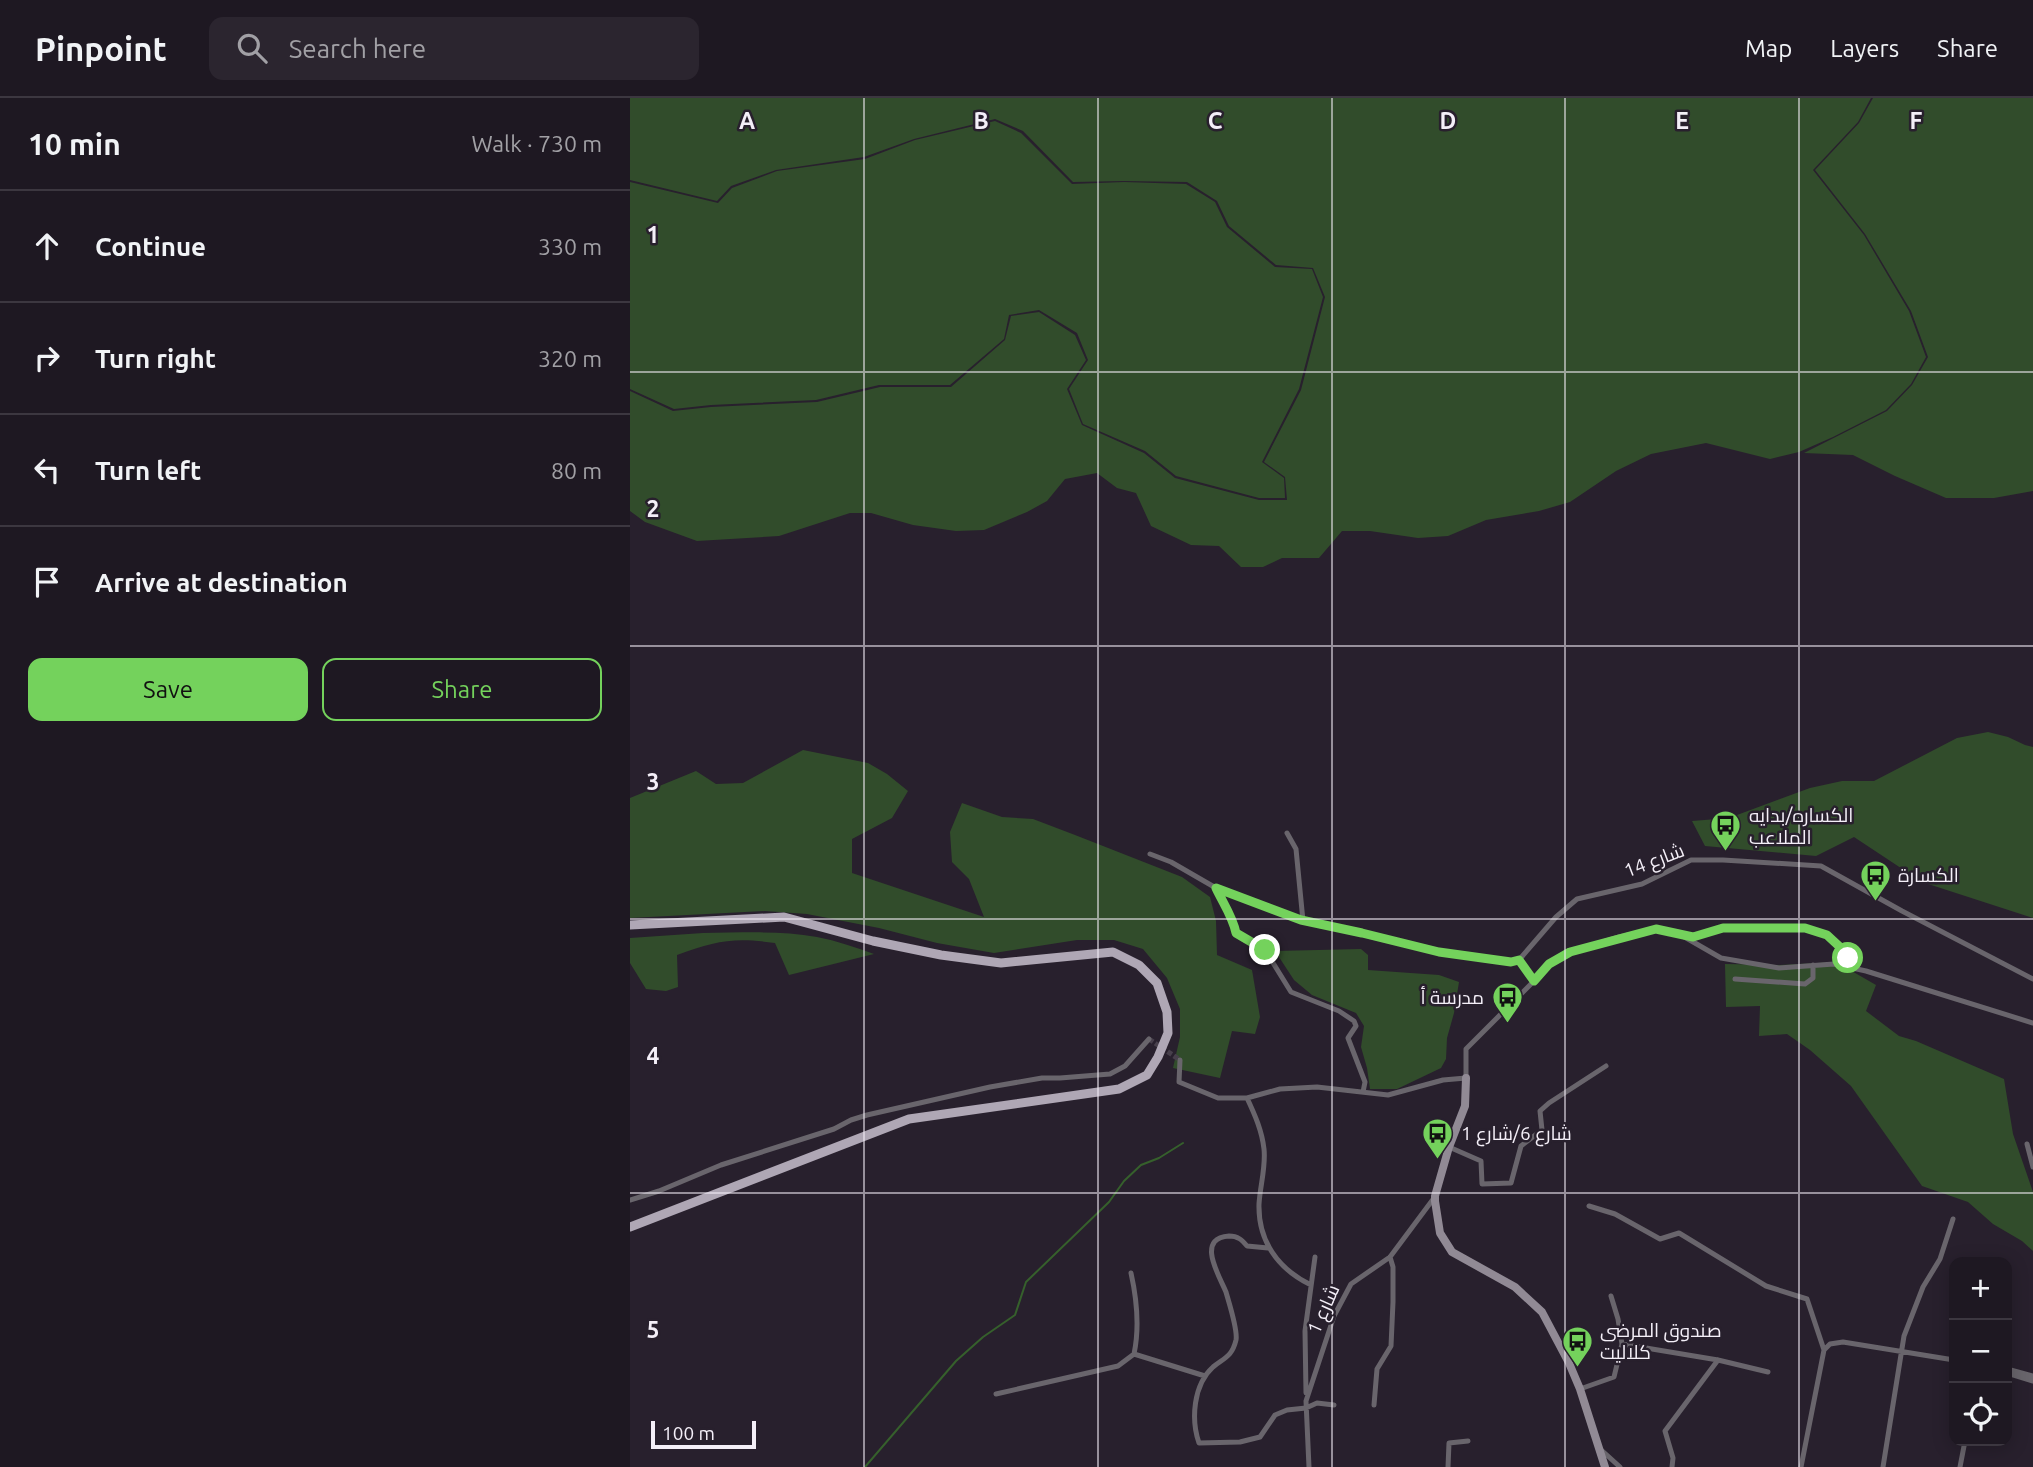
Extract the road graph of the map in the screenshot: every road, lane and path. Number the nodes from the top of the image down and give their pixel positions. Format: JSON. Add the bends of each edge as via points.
{"nodes":[{"id":1,"x":1287,"y":833,"type":"dead end"},
{"id":2,"x":1150,"y":853,"type":"dead end"},
{"id":3,"x":1216,"y":888,"type":"junction"},
{"id":4,"x":1303,"y":921,"type":"junction"},
{"id":5,"x":630,"y":926,"type":"edge"},
{"id":6,"x":1681,"y":935,"type":"junction"},
{"id":7,"x":1519,"y":960,"type":"junction"},
{"id":8,"x":1813,"y":965,"type":"junction"},
{"id":9,"x":1851,"y":968,"type":"junction"},
{"id":10,"x":1735,"y":979,"type":"dead end"},
{"id":11,"x":2033,"y":979,"type":"edge"},
{"id":12,"x":1534,"y":981,"type":"junction"},
{"id":13,"x":2033,"y":1023,"type":"edge"},
{"id":14,"x":1149,"y":1040,"type":"dead end"},
{"id":15,"x":1180,"y":1060,"type":"tunnel mouth"},
{"id":16,"x":1606,"y":1066,"type":"dead end"},
{"id":17,"x":1466,"y":1078,"type":"junction"},
{"id":18,"x":1363,"y":1092,"type":"junction"},
{"id":19,"x":1247,"y":1098,"type":"junction"},
{"id":20,"x":2027,"y":1144,"type":"dead end"},
{"id":21,"x":1449,"y":1147,"type":"junction"},
{"id":22,"x":2033,"y":1167,"type":"edge"},
{"id":23,"x":1436,"y":1195,"type":"junction"},
{"id":24,"x":630,"y":1200,"type":"edge"},
{"id":25,"x":1589,"y":1206,"type":"dead end"},
{"id":26,"x":1954,"y":1219,"type":"dead end"},
{"id":27,"x":630,"y":1227,"type":"edge"},
{"id":28,"x":1268,"y":1248,"type":"junction"},
{"id":29,"x":1315,"y":1257,"type":"dead end"},
{"id":30,"x":1390,"y":1257,"type":"junction"},
{"id":31,"x":1131,"y":1273,"type":"dead end"},
{"id":32,"x":1311,"y":1285,"type":"junction"},
{"id":33,"x":1611,"y":1296,"type":"dead end"},
{"id":34,"x":1622,"y":1344,"type":"junction"},
{"id":35,"x":1824,"y":1350,"type":"junction"},
{"id":36,"x":1901,"y":1352,"type":"junction"},
{"id":37,"x":1134,"y":1354,"type":"junction"},
{"id":38,"x":1949,"y":1359,"type":"edge"},
{"id":39,"x":1718,"y":1360,"type":"junction"},
{"id":40,"x":2012,"y":1372,"type":"edge"},
{"id":41,"x":1768,"y":1373,"type":"dead end"},
{"id":42,"x":1205,"y":1376,"type":"junction"},
{"id":43,"x":2033,"y":1378,"type":"edge"},
{"id":44,"x":1580,"y":1390,"type":"junction"},
{"id":45,"x":996,"y":1394,"type":"dead end"},
{"id":46,"x":1306,"y":1405,"type":"junction"},
{"id":47,"x":1334,"y":1405,"type":"dead end"},
{"id":48,"x":1374,"y":1405,"type":"dead end"},
{"id":49,"x":1468,"y":1441,"type":"dead end"},
{"id":50,"x":1964,"y":1446,"type":"edge"},
{"id":51,"x":1600,"y":1448,"type":"junction"},
{"id":52,"x":1309,"y":1467,"type":"edge"},
{"id":53,"x":1448,"y":1467,"type":"edge"},
{"id":54,"x":1605,"y":1467,"type":"edge"},
{"id":55,"x":1620,"y":1467,"type":"edge"},
{"id":56,"x":1672,"y":1467,"type":"edge"},
{"id":57,"x":1801,"y":1467,"type":"edge"},
{"id":58,"x":1883,"y":1467,"type":"edge"},
{"id":59,"x":1960,"y":1467,"type":"edge"}],
"edges":[{"from":1,"to":4,"type":"street","via":[[1296,849]]},
{"from":2,"to":3,"type":"street"},
{"from":3,"to":4,"type":"street"},
{"from":3,"to":18,"type":"street","via":[[1236,933],[1265,950],[1291,992],[1354,1021],[1356,1026],[1348,1038],[1365,1082]]},
{"from":4,"to":7,"type":"street","via":[[1439,952]]},
{"from":5,"to":27,"type":"main road","via":[[784,917],[873,941],[1001,963],[1113,952],[1139,965],[1157,983],[1167,1012],[1168,1033],[1147,1075],[1119,1089],[909,1119]]},
{"from":6,"to":8,"type":"street","via":[[1721,958],[1779,968]]},
{"from":6,"to":9,"type":"street","via":[[1693,937],[1723,928],[1805,928],[1834,941]]},
{"from":6,"to":12,"type":"street","via":[[1656,929],[1570,952],[1549,964]]},
{"from":7,"to":11,"type":"street","name":"شارع 14","via":[[1577,899],[1642,884],[1691,860],[1723,860],[1821,866]]},
{"from":7,"to":12,"type":"street"},
{"from":8,"to":9,"type":"street"},
{"from":8,"to":10,"type":"street","via":[[1813,978],[1805,984]]},
{"from":9,"to":13,"type":"street"},
{"from":12,"to":17,"type":"street","via":[[1466,1049]]},
{"from":14,"to":24,"type":"street","via":[[1125,1066],[1110,1074],[1042,1078],[867,1115]]},
{"from":15,"to":19,"type":"street","via":[[1179,1082],[1218,1098]]},
{"from":16,"to":21,"type":"street","via":[[1540,1111],[1542,1130],[1521,1146],[1511,1183],[1482,1184],[1481,1161]]},
{"from":17,"to":18,"type":"street","via":[[1388,1095]]},
{"from":17,"to":21,"type":"street","via":[[1465,1106]]},
{"from":18,"to":19,"type":"street","via":[[1317,1087],[1280,1089]]},
{"from":19,"to":28,"type":"street","via":[[1260,1125],[1264,1151],[1259,1205]]},
{"from":20,"to":22,"type":"street"},
{"from":21,"to":23,"type":"street"},
{"from":23,"to":30,"type":"street","name":"شارع 1"},
{"from":23,"to":44,"type":"street","via":[[1440,1233],[1452,1252],[1515,1287],[1542,1312]]},
{"from":25,"to":35,"type":"street","via":[[1615,1214],[1660,1239],[1679,1233],[1766,1286],[1807,1299]]},
{"from":26,"to":36,"type":"street","via":[[1913,1312]]},
{"from":28,"to":32,"type":"street","via":[[1293,1277]]},
{"from":28,"to":42,"type":"street","via":[[1247,1246],[1230,1236],[1213,1245],[1211,1255],[1236,1338],[1228,1357]]},
{"from":29,"to":32,"type":"street"},
{"from":30,"to":46,"type":"street","name":"شارع 1","via":[[1350,1284],[1334,1316]]},
{"from":30,"to":48,"type":"street","via":[[1391,1346],[1377,1369]]},
{"from":31,"to":37,"type":"street","via":[[1137,1301]]},
{"from":32,"to":46,"type":"street","via":[[1305,1331]]},
{"from":33,"to":34,"type":"street"},
{"from":34,"to":39,"type":"street"},
{"from":34,"to":44,"type":"street","via":[[1614,1377]]},
{"from":35,"to":36,"type":"street","via":[[1843,1342]]},
{"from":35,"to":57,"type":"street"},
{"from":36,"to":38,"type":"street"},
{"from":36,"to":58,"type":"street"},
{"from":37,"to":42,"type":"street"},
{"from":37,"to":45,"type":"street","via":[[1118,1366]]},
{"from":39,"to":41,"type":"street"},
{"from":39,"to":56,"type":"street","via":[[1665,1431]]},
{"from":40,"to":43,"type":"street"},
{"from":42,"to":46,"type":"street","via":[[1195,1399],[1199,1443],[1260,1437],[1275,1415]]},
{"from":44,"to":51,"type":"street"},
{"from":46,"to":47,"type":"street"},
{"from":46,"to":52,"type":"street","name":"شارع 1"},
{"from":49,"to":53,"type":"street","via":[[1449,1443]]},
{"from":50,"to":59,"type":"street"},
{"from":51,"to":54,"type":"street"},
{"from":51,"to":55,"type":"street"}]}
